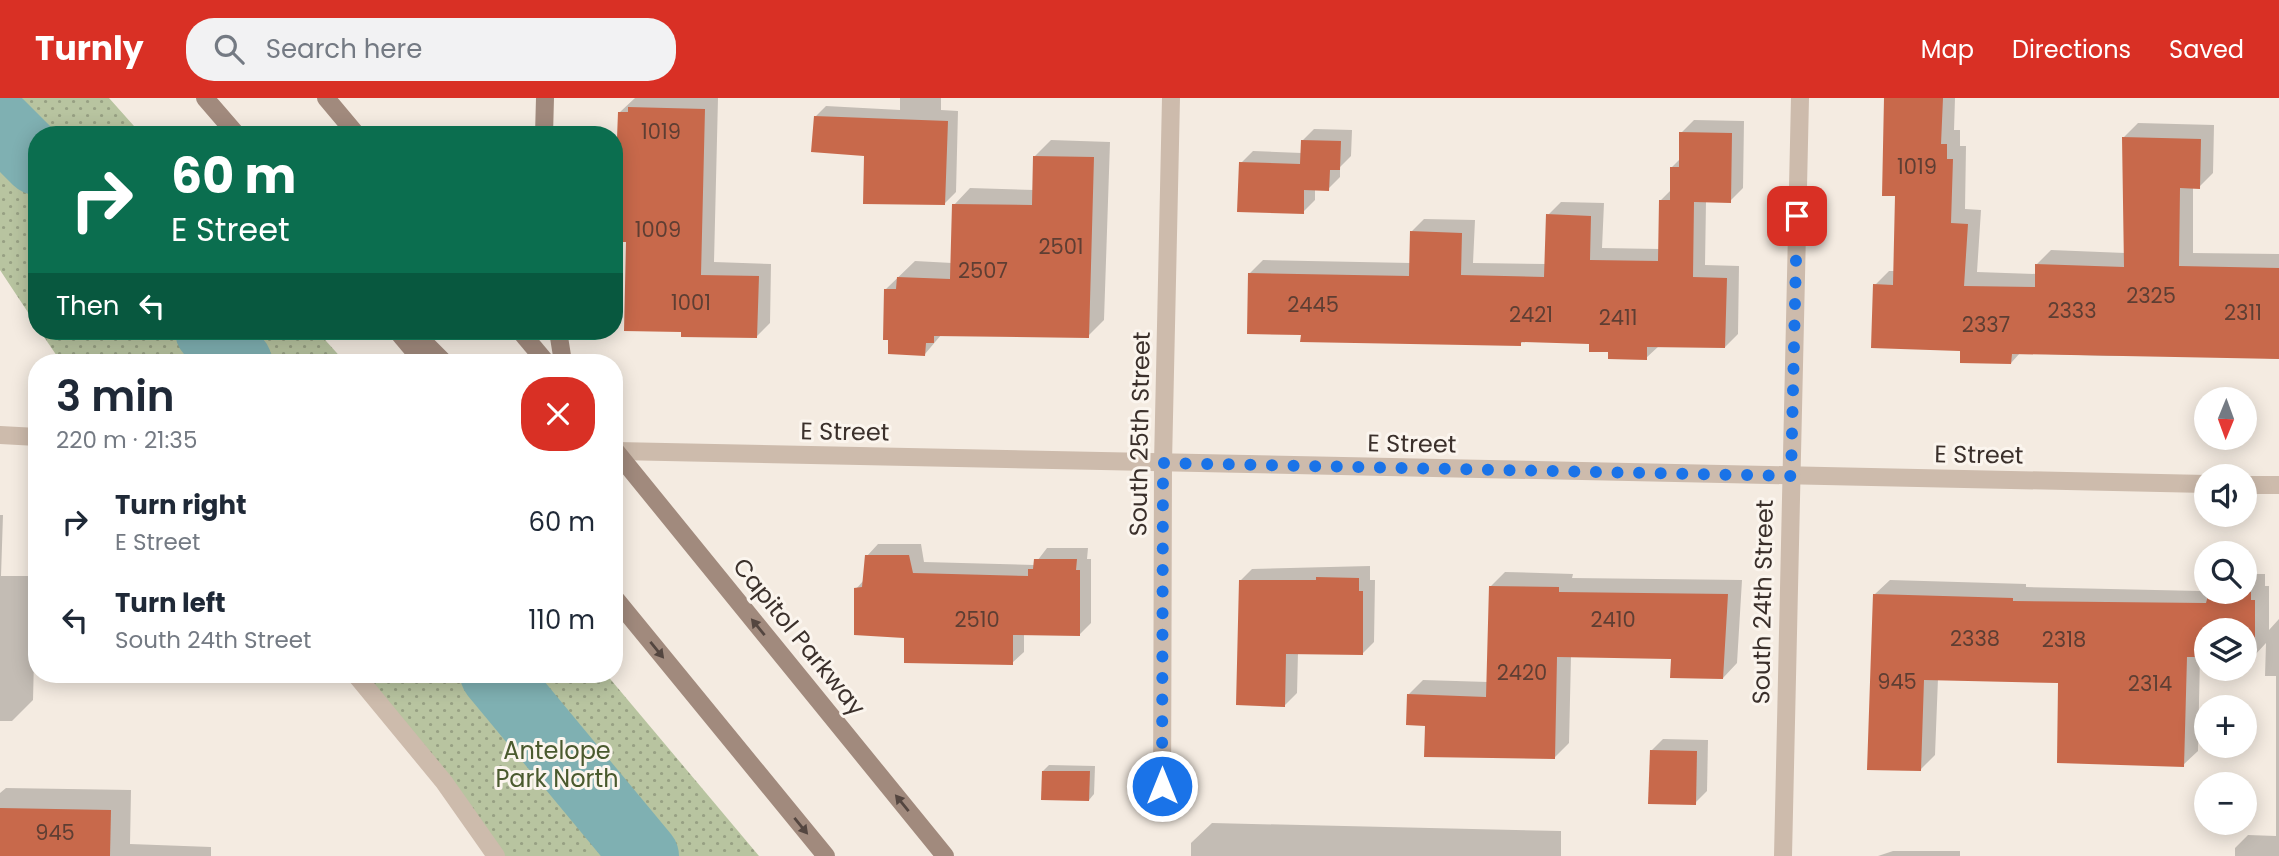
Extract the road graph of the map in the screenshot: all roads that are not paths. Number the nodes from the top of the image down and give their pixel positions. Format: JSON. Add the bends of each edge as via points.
{"nodes":[{"id":1,"x":205,"y":98,"type":"edge"},
{"id":2,"x":326,"y":98,"type":"edge"},
{"id":3,"x":545,"y":98,"type":"edge"},
{"id":4,"x":1171,"y":98,"type":"edge"},
{"id":5,"x":1800,"y":98,"type":"edge"},
{"id":6,"x":229,"y":126,"type":"edge"},
{"id":7,"x":349,"y":126,"type":"edge"},
{"id":8,"x":544,"y":126,"type":"edge"},
{"id":9,"x":405,"y":340,"type":"edge"},
{"id":10,"x":422,"y":340,"type":"edge"},
{"id":11,"x":528,"y":340,"type":"edge"},
{"id":12,"x":416,"y":354,"type":"edge"},
{"id":13,"x":436,"y":354,"type":"edge"},
{"id":14,"x":539,"y":354,"type":"edge"},
{"id":15,"x":0,"y":435,"type":"edge"},
{"id":16,"x":28,"y":437,"type":"edge"},
{"id":17,"x":623,"y":451,"type":"edge"},
{"id":18,"x":623,"y":461,"type":"edge"},
{"id":19,"x":1163,"y":463,"type":"junction"},
{"id":20,"x":1791,"y":476,"type":"junction"},
{"id":21,"x":2194,"y":484,"type":"edge"},
{"id":22,"x":2257,"y":485,"type":"edge"},
{"id":23,"x":2279,"y":485,"type":"edge"},
{"id":24,"x":623,"y":608,"type":"edge"},
{"id":25,"x":362,"y":683,"type":"edge"},
{"id":26,"x":1162,"y":813,"type":"dead end"},
{"id":27,"x":496,"y":856,"type":"edge"},
{"id":28,"x":826,"y":856,"type":"edge"},
{"id":29,"x":945,"y":856,"type":"edge"},
{"id":30,"x":1783,"y":856,"type":"edge"}],
"edges":[{"from":1,"to":6,"type":"main road"},
{"from":2,"to":7,"type":"main road"},
{"from":3,"to":8,"type":"main road"},
{"from":4,"to":19,"type":"street","name":"South 25th Street"},
{"from":5,"to":20,"type":"street","name":"South 24th Street"},
{"from":9,"to":12,"type":"main road"},
{"from":10,"to":13,"type":"main road"},
{"from":11,"to":14,"type":"main road"},
{"from":15,"to":16,"type":"street"},
{"from":17,"to":19,"type":"street","name":"E Street"},
{"from":29,"to":18,"type":"main road","name":"Capitol Parkway","one_way":true},
{"from":19,"to":20,"type":"street","name":"E Street"},
{"from":19,"to":26,"type":"street","name":"South 25th Street"},
{"from":20,"to":21,"type":"street","name":"E Street"},
{"from":20,"to":30,"type":"street","name":"South 24th Street"},
{"from":22,"to":23,"type":"street"},
{"from":24,"to":28,"type":"main road","one_way":true},
{"from":25,"to":27,"type":"street","via":[[444,782]]}]}
